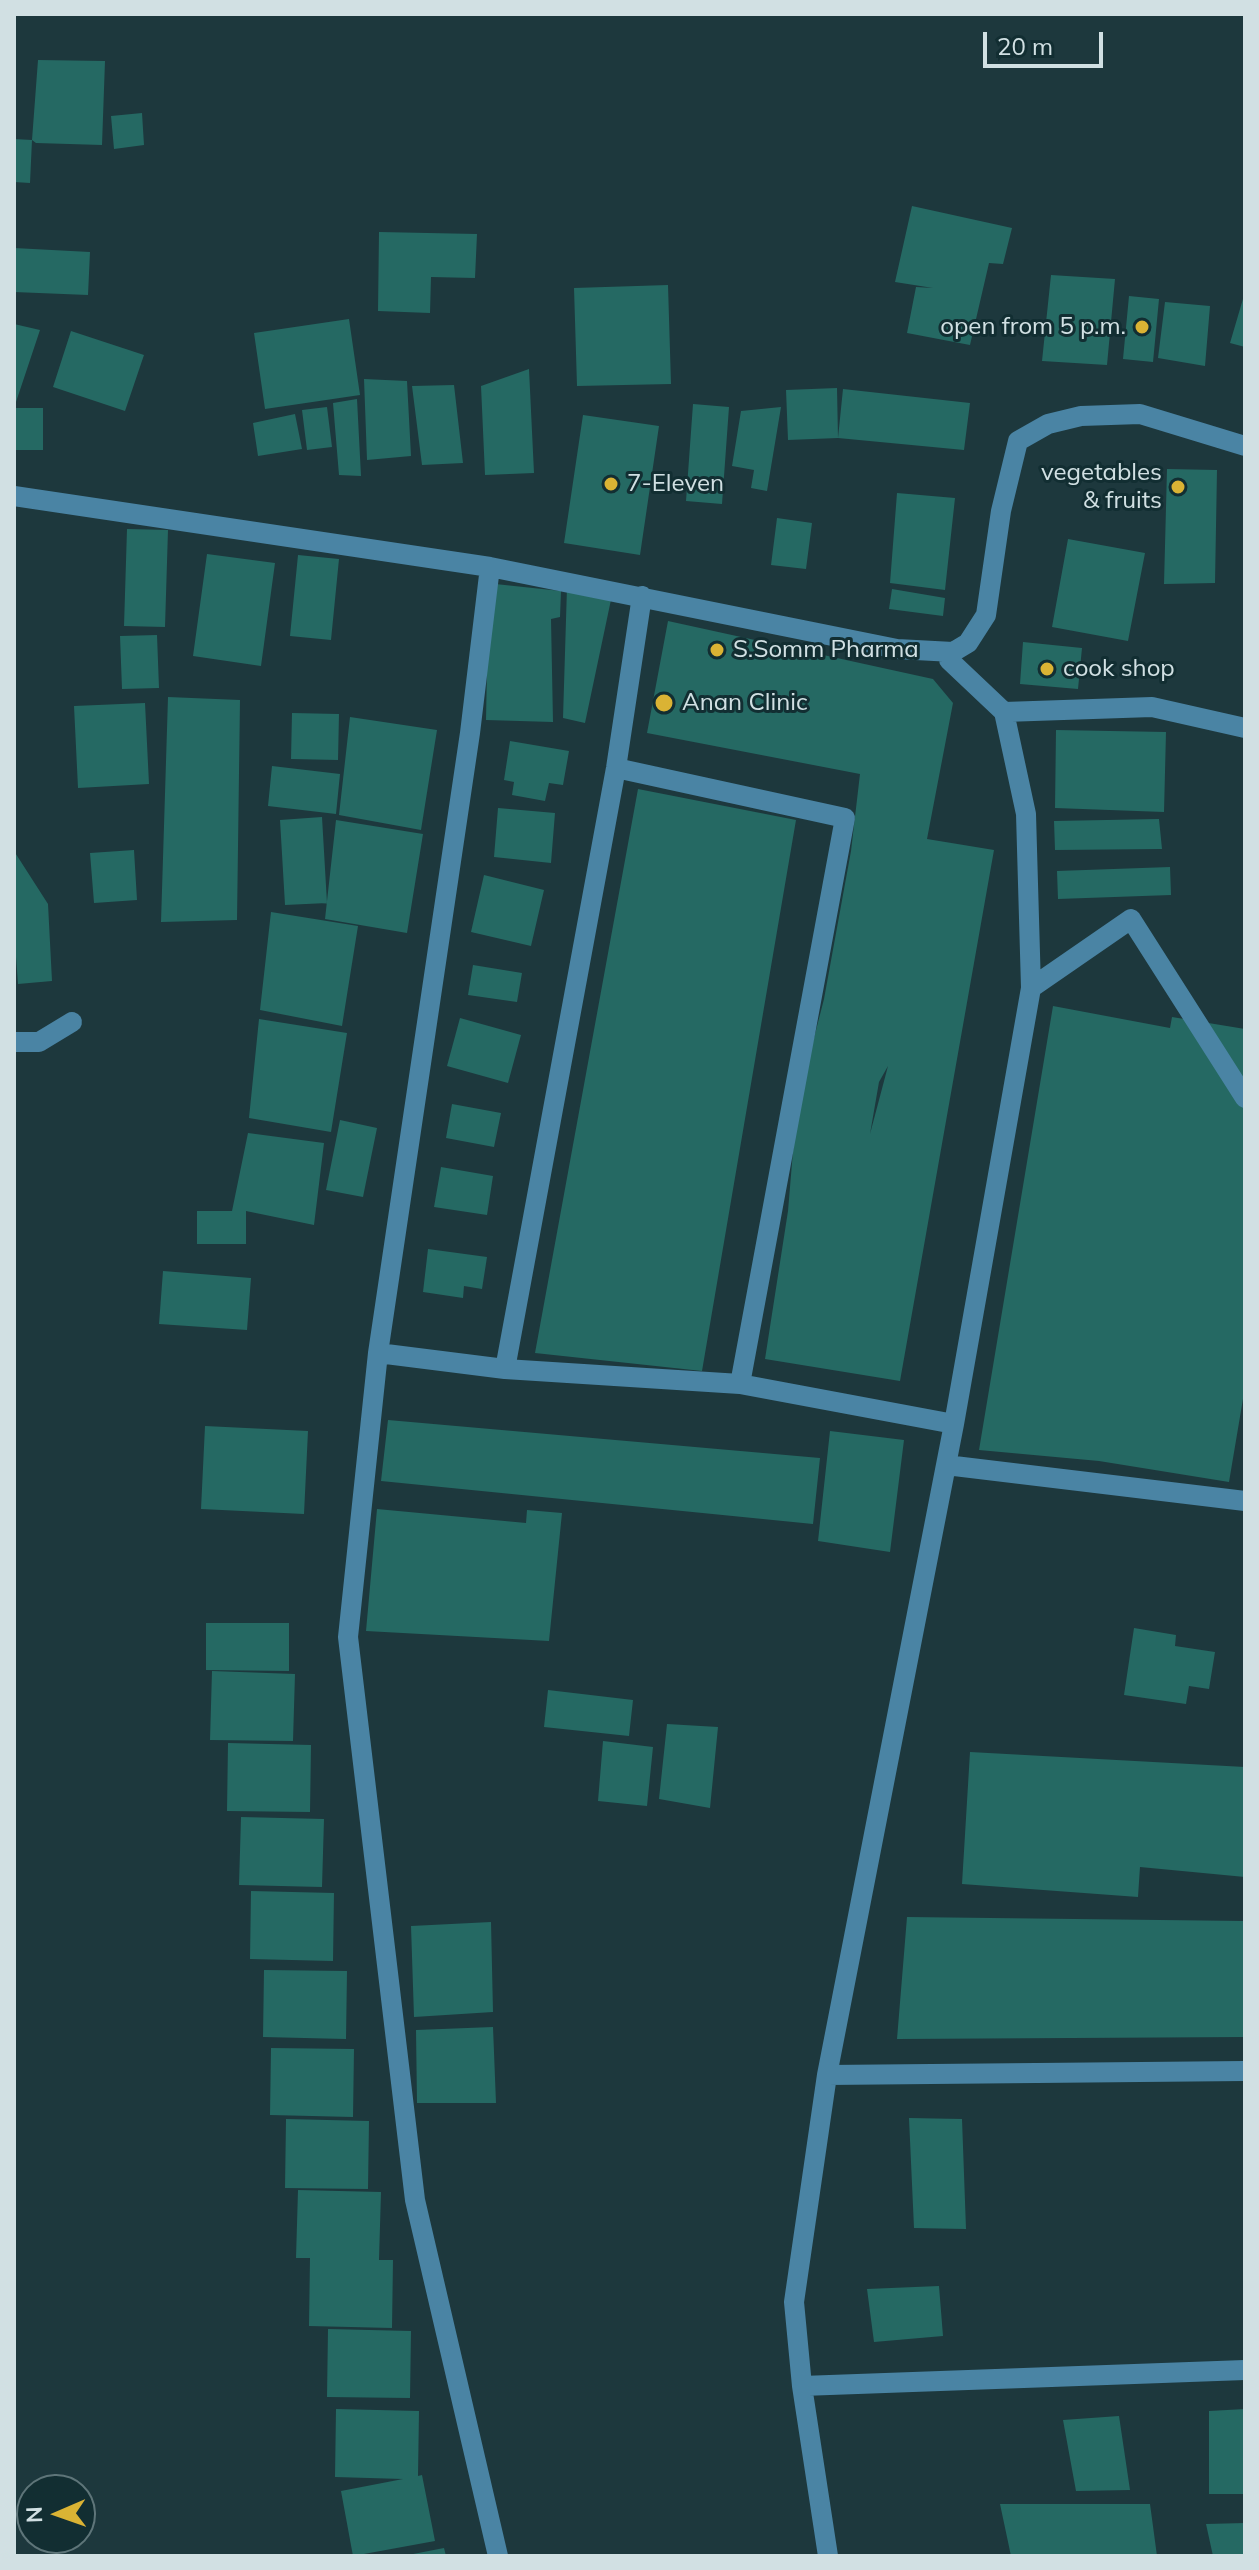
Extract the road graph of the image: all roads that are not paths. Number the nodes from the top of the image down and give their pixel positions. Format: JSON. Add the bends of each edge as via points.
{"nodes":[{"id":1,"x":1245,"y":446,"type":"edge"},
{"id":2,"x":14,"y":496,"type":"edge"},
{"id":3,"x":490,"y":567,"type":"junction"},
{"id":4,"x":642,"y":596,"type":"junction"},
{"id":5,"x":949,"y":660,"type":"dead end"},
{"id":6,"x":1004,"y":712,"type":"junction"},
{"id":7,"x":1245,"y":728,"type":"edge"},
{"id":8,"x":616,"y":768,"type":"junction"},
{"id":9,"x":1031,"y":988,"type":"junction"},
{"id":10,"x":72,"y":1022,"type":"dead end"},
{"id":11,"x":14,"y":1042,"type":"edge"},
{"id":12,"x":1245,"y":1098,"type":"edge"},
{"id":13,"x":378,"y":1353,"type":"junction"},
{"id":14,"x":505,"y":1369,"type":"junction"},
{"id":15,"x":740,"y":1384,"type":"junction"},
{"id":16,"x":954,"y":1424,"type":"junction"},
{"id":17,"x":946,"y":1465,"type":"junction"},
{"id":18,"x":1245,"y":1501,"type":"edge"},
{"id":19,"x":1245,"y":2071,"type":"edge"},
{"id":20,"x":827,"y":2075,"type":"junction"},
{"id":21,"x":1245,"y":2370,"type":"edge"},
{"id":22,"x":802,"y":2386,"type":"junction"},
{"id":23,"x":498,"y":2556,"type":"edge"},
{"id":24,"x":828,"y":2556,"type":"edge"}],
"edges":[{"from":1,"to":4,"type":"street","via":[[1140,414],[1081,416],[1048,424],[1018,441],[1001,511],[986,615],[968,643],[953,652],[897,649]]},
{"from":2,"to":3,"type":"street"},
{"from":3,"to":4,"type":"street"},
{"from":3,"to":13,"type":"street"},
{"from":4,"to":8,"type":"street"},
{"from":5,"to":6,"type":"street"},
{"from":6,"to":7,"type":"street","via":[[1152,707]]},
{"from":6,"to":9,"type":"street","via":[[1026,814]]},
{"from":8,"to":14,"type":"street"},
{"from":8,"to":15,"type":"street","via":[[845,818]]},
{"from":9,"to":12,"type":"street","via":[[1131,919]]},
{"from":9,"to":16,"type":"street"},
{"from":10,"to":11,"type":"street","via":[[39,1042]]},
{"from":13,"to":14,"type":"street"},
{"from":13,"to":23,"type":"street","via":[[348,1637],[415,2200]]},
{"from":14,"to":15,"type":"street"},
{"from":15,"to":16,"type":"street"},
{"from":16,"to":17,"type":"street"},
{"from":17,"to":18,"type":"street"},
{"from":17,"to":20,"type":"street"},
{"from":19,"to":20,"type":"street"},
{"from":20,"to":22,"type":"street","via":[[794,2302]]},
{"from":21,"to":22,"type":"street"},
{"from":22,"to":24,"type":"street"}]}
